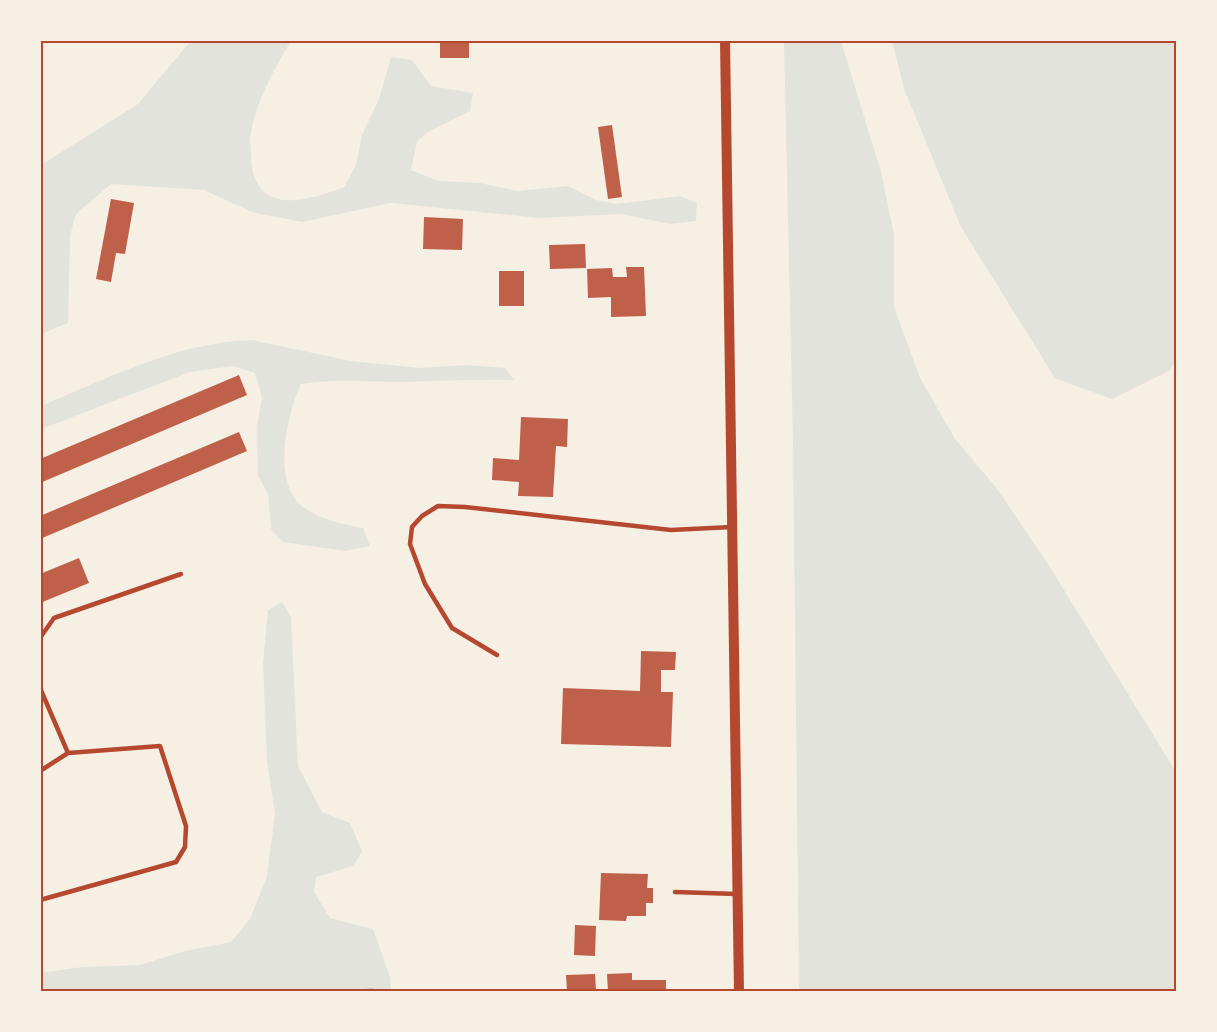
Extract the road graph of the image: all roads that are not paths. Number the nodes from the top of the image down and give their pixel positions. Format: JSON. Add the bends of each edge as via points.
{"nodes":[{"id":1,"x":725,"y":40,"type":"edge"},
{"id":2,"x":732,"y":527,"type":"junction"},
{"id":3,"x":181,"y":574,"type":"dead end"},
{"id":4,"x":40,"y":638,"type":"edge"},
{"id":5,"x":497,"y":655,"type":"dead end"},
{"id":6,"x":40,"y":688,"type":"edge"},
{"id":7,"x":68,"y":753,"type":"junction"},
{"id":8,"x":40,"y":771,"type":"edge"},
{"id":9,"x":675,"y":892,"type":"dead end"},
{"id":10,"x":737,"y":894,"type":"junction"},
{"id":11,"x":40,"y":900,"type":"edge"},
{"id":12,"x":373,"y":991,"type":"edge"},
{"id":13,"x":340,"y":992,"type":"edge"},
{"id":14,"x":738,"y":992,"type":"edge"}],
"edges":[{"from":1,"to":2,"type":"street"},
{"from":2,"to":5,"type":"lane","via":[[671,530],[438,506],[412,526],[410,544],[425,584],[452,628]]},
{"from":2,"to":10,"type":"street"},
{"from":3,"to":4,"type":"lane","via":[[54,618]]},
{"from":6,"to":7,"type":"lane"},
{"from":7,"to":8,"type":"lane"},
{"from":7,"to":11,"type":"lane","via":[[160,746],[186,826],[185,847],[176,862]]},
{"from":9,"to":10,"type":"lane"},
{"from":10,"to":14,"type":"street"},
{"from":12,"to":13,"type":"lane"}]}
